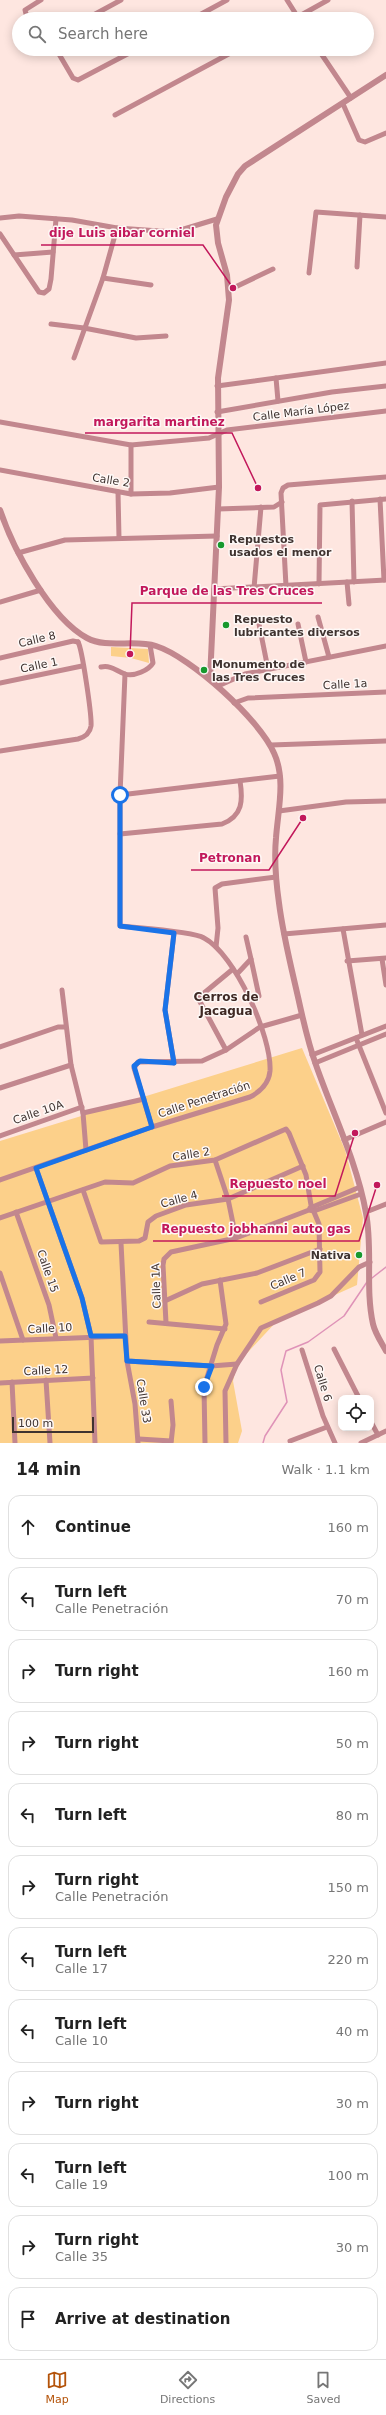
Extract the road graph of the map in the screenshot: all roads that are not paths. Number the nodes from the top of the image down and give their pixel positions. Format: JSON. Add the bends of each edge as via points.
{"nodes":[{"id":1,"x":42,"y":0,"type":"edge"},
{"id":2,"x":121,"y":0,"type":"edge"},
{"id":3,"x":227,"y":0,"type":"edge"},
{"id":4,"x":287,"y":0,"type":"edge"},
{"id":5,"x":328,"y":0,"type":"edge"},
{"id":6,"x":26,"y":12,"type":"edge"},
{"id":7,"x":99,"y":12,"type":"edge"},
{"id":8,"x":205,"y":12,"type":"edge"},
{"id":9,"x":294,"y":12,"type":"edge"},
{"id":10,"x":307,"y":12,"type":"edge"},
{"id":11,"x":60,"y":56,"type":"edge"},
{"id":12,"x":124,"y":56,"type":"edge"},
{"id":13,"x":225,"y":56,"type":"edge"},
{"id":14,"x":323,"y":56,"type":"edge"},
{"id":15,"x":386,"y":75,"type":"edge"},
{"id":16,"x":351,"y":98,"type":"junction"},
{"id":17,"x":343,"y":104,"type":"junction"},
{"id":18,"x":115,"y":114,"type":"dead end"},
{"id":19,"x":386,"y":133,"type":"edge"},
{"id":20,"x":360,"y":215,"type":"junction"},
{"id":21,"x":386,"y":217,"type":"edge"},
{"id":22,"x":0,"y":218,"type":"edge"},
{"id":23,"x":56,"y":219,"type":"junction"},
{"id":24,"x":217,"y":219,"type":"junction"},
{"id":25,"x":117,"y":228,"type":"junction"},
{"id":26,"x":0,"y":234,"type":"edge"},
{"id":27,"x":53,"y":252,"type":"junction"},
{"id":28,"x":14,"y":255,"type":"junction"},
{"id":29,"x":357,"y":267,"type":"dead end"},
{"id":30,"x":273,"y":269,"type":"dead end"},
{"id":31,"x":309,"y":273,"type":"dead end"},
{"id":32,"x":103,"y":278,"type":"junction"},
{"id":33,"x":151,"y":285,"type":"dead end"},
{"id":34,"x":228,"y":290,"type":"junction"},
{"id":35,"x":51,"y":324,"type":"dead end"},
{"id":36,"x":84,"y":328,"type":"junction"},
{"id":37,"x":166,"y":336,"type":"dead end"},
{"id":38,"x":74,"y":358,"type":"dead end"},
{"id":39,"x":386,"y":364,"type":"edge"},
{"id":40,"x":276,"y":378,"type":"junction"},
{"id":41,"x":217,"y":386,"type":"junction"},
{"id":42,"x":386,"y":386,"type":"edge"},
{"id":43,"x":278,"y":401,"type":"junction"},
{"id":44,"x":386,"y":411,"type":"edge"},
{"id":45,"x":217,"y":412,"type":"junction"},
{"id":46,"x":0,"y":422,"type":"edge"},
{"id":47,"x":219,"y":434,"type":"junction"},
{"id":48,"x":131,"y":445,"type":"junction"},
{"id":49,"x":0,"y":470,"type":"edge"},
{"id":50,"x":386,"y":477,"type":"edge"},
{"id":51,"x":219,"y":487,"type":"junction"},
{"id":52,"x":118,"y":492,"type":"junction"},
{"id":53,"x":131,"y":494,"type":"junction"},
{"id":54,"x":383,"y":499,"type":"edge"},
{"id":55,"x":282,"y":502,"type":"junction"},
{"id":56,"x":352,"y":502,"type":"junction"},
{"id":57,"x":261,"y":507,"type":"junction"},
{"id":58,"x":218,"y":509,"type":"junction"},
{"id":59,"x":0,"y":510,"type":"edge"},
{"id":60,"x":217,"y":536,"type":"junction"},
{"id":61,"x":119,"y":538,"type":"junction"},
{"id":62,"x":18,"y":553,"type":"junction"},
{"id":63,"x":385,"y":580,"type":"edge"},
{"id":64,"x":347,"y":582,"type":"junction"},
{"id":65,"x":354,"y":582,"type":"junction"},
{"id":66,"x":319,"y":584,"type":"junction"},
{"id":67,"x":286,"y":586,"type":"junction"},
{"id":68,"x":254,"y":588,"type":"junction"},
{"id":69,"x":214,"y":589,"type":"junction"},
{"id":70,"x":41,"y":590,"type":"junction"},
{"id":71,"x":0,"y":602,"type":"edge"},
{"id":72,"x":349,"y":604,"type":"dead end"},
{"id":73,"x":318,"y":617,"type":"dead end"},
{"id":74,"x":258,"y":619,"type":"dead end"},
{"id":75,"x":298,"y":624,"type":"dead end"},
{"id":76,"x":83,"y":635,"type":"junction"},
{"id":77,"x":78,"y":642,"type":"junction"},
{"id":78,"x":150,"y":645,"type":"junction"},
{"id":79,"x":386,"y":646,"type":"edge"},
{"id":80,"x":329,"y":657,"type":"junction"},
{"id":81,"x":0,"y":658,"type":"edge"},
{"id":82,"x":306,"y":662,"type":"junction"},
{"id":83,"x":82,"y":666,"type":"junction"},
{"id":84,"x":101,"y":667,"type":"dead end"},
{"id":85,"x":268,"y":669,"type":"junction"},
{"id":86,"x":124,"y":674,"type":"junction"},
{"id":87,"x":210,"y":679,"type":"junction"},
{"id":88,"x":0,"y":683,"type":"edge"},
{"id":89,"x":218,"y":686,"type":"junction"},
{"id":90,"x":386,"y":692,"type":"edge"},
{"id":91,"x":234,"y":703,"type":"junction"},
{"id":92,"x":386,"y":741,"type":"edge"},
{"id":93,"x":271,"y":745,"type":"junction"},
{"id":94,"x":0,"y":751,"type":"edge"},
{"id":95,"x":280,"y":776,"type":"junction"},
{"id":96,"x":240,"y":781,"type":"junction"},
{"id":97,"x":120,"y":795,"type":"junction"},
{"id":98,"x":386,"y":801,"type":"edge"},
{"id":99,"x":279,"y":811,"type":"junction"},
{"id":100,"x":120,"y":834,"type":"junction"},
{"id":101,"x":276,"y":877,"type":"junction"},
{"id":102,"x":386,"y":925,"type":"edge"},
{"id":103,"x":343,"y":929,"type":"junction"},
{"id":104,"x":174,"y":933,"type":"junction"},
{"id":105,"x":284,"y":934,"type":"junction"},
{"id":106,"x":246,"y":937,"type":"dead end"},
{"id":107,"x":216,"y":947,"type":"junction"},
{"id":108,"x":384,"y":958,"type":"edge"},
{"id":109,"x":251,"y":959,"type":"junction"},
{"id":110,"x":348,"y":961,"type":"junction"},
{"id":111,"x":233,"y":969,"type":"junction"},
{"id":112,"x":237,"y":974,"type":"junction"},
{"id":113,"x":386,"y":985,"type":"edge"},
{"id":114,"x":62,"y":990,"type":"dead end"},
{"id":115,"x":259,"y":996,"type":"dead end"},
{"id":116,"x":302,"y":1015,"type":"junction"},
{"id":117,"x":386,"y":1026,"type":"edge"},
{"id":118,"x":65,"y":1027,"type":"junction"},
{"id":119,"x":260,"y":1027,"type":"junction"},
{"id":120,"x":386,"y":1034,"type":"edge"},
{"id":121,"x":362,"y":1035,"type":"junction"},
{"id":122,"x":356,"y":1038,"type":"junction"},
{"id":123,"x":359,"y":1046,"type":"junction"},
{"id":124,"x":0,"y":1047,"type":"edge"},
{"id":125,"x":226,"y":1050,"type":"junction"},
{"id":126,"x":312,"y":1055,"type":"junction"},
{"id":127,"x":174,"y":1063,"type":"junction"},
{"id":128,"x":315,"y":1063,"type":"junction"},
{"id":129,"x":71,"y":1065,"type":"junction"},
{"id":130,"x":0,"y":1088,"type":"edge"},
{"id":131,"x":144,"y":1099,"type":"junction"},
{"id":132,"x":82,"y":1107,"type":"junction"},
{"id":133,"x":83,"y":1113,"type":"junction"},
{"id":134,"x":386,"y":1113,"type":"edge"},
{"id":135,"x":386,"y":1122,"type":"edge"},
{"id":136,"x":152,"y":1127,"type":"junction"},
{"id":137,"x":289,"y":1133,"type":"joint"},
{"id":138,"x":0,"y":1136,"type":"edge"},
{"id":139,"x":344,"y":1140,"type":"junction"},
{"id":140,"x":86,"y":1150,"type":"junction"},
{"id":141,"x":215,"y":1160,"type":"junction"},
{"id":142,"x":302,"y":1166,"type":"junction"},
{"id":143,"x":36,"y":1168,"type":"junction"},
{"id":144,"x":0,"y":1180,"type":"edge"},
{"id":145,"x":83,"y":1190,"type":"junction"},
{"id":146,"x":360,"y":1190,"type":"junction"},
{"id":147,"x":228,"y":1200,"type":"junction"},
{"id":148,"x":48,"y":1202,"type":"junction"},
{"id":149,"x":386,"y":1204,"type":"edge"},
{"id":150,"x":311,"y":1209,"type":"junction"},
{"id":151,"x":16,"y":1212,"type":"junction"},
{"id":152,"x":366,"y":1212,"type":"junction"},
{"id":153,"x":0,"y":1218,"type":"edge"},
{"id":154,"x":236,"y":1238,"type":"junction"},
{"id":155,"x":121,"y":1243,"type":"junction"},
{"id":156,"x":320,"y":1249,"type":"junction"},
{"id":157,"x":370,"y":1262,"type":"junction"},
{"id":158,"x":0,"y":1273,"type":"edge"},
{"id":159,"x":220,"y":1280,"type":"junction"},
{"id":160,"x":167,"y":1300,"type":"junction"},
{"id":161,"x":261,"y":1302,"type":"dead end"},
{"id":162,"x":149,"y":1322,"type":"dead end"},
{"id":163,"x":166,"y":1323,"type":"junction"},
{"id":164,"x":225,"y":1329,"type":"junction"},
{"id":165,"x":91,"y":1336,"type":"junction"},
{"id":166,"x":125,"y":1336,"type":"junction"},
{"id":167,"x":56,"y":1338,"type":"junction"},
{"id":168,"x":23,"y":1340,"type":"junction"},
{"id":169,"x":0,"y":1341,"type":"edge"},
{"id":170,"x":334,"y":1349,"type":"dead end"},
{"id":171,"x":302,"y":1350,"type":"dead end"},
{"id":172,"x":386,"y":1351,"type":"edge"},
{"id":173,"x":127,"y":1361,"type":"junction"},
{"id":174,"x":237,"y":1364,"type":"junction"},
{"id":175,"x":212,"y":1366,"type":"junction"},
{"id":176,"x":92,"y":1378,"type":"junction"},
{"id":177,"x":46,"y":1380,"type":"junction"},
{"id":178,"x":12,"y":1382,"type":"junction"},
{"id":179,"x":0,"y":1383,"type":"edge"},
{"id":180,"x":357,"y":1395,"type":"edge"},
{"id":181,"x":171,"y":1401,"type":"dead end"},
{"id":182,"x":327,"y":1427,"type":"junction"},
{"id":183,"x":374,"y":1428,"type":"edge"},
{"id":184,"x":386,"y":1431,"type":"edge"},
{"id":185,"x":378,"y":1435,"type":"junction"},
{"id":186,"x":138,"y":1441,"type":"edge"},
{"id":187,"x":290,"y":1441,"type":"dead end"},
{"id":188,"x":171,"y":1442,"type":"edge"},
{"id":189,"x":15,"y":1443,"type":"edge"},
{"id":190,"x":50,"y":1443,"type":"edge"},
{"id":191,"x":95,"y":1443,"type":"edge"},
{"id":192,"x":205,"y":1443,"type":"edge"},
{"id":193,"x":226,"y":1443,"type":"edge"},
{"id":194,"x":335,"y":1443,"type":"edge"},
{"id":195,"x":361,"y":1443,"type":"edge"}],
"edges":[{"from":1,"to":6,"type":"street"},
{"from":2,"to":7,"type":"street"},
{"from":3,"to":8,"type":"street"},
{"from":4,"to":9,"type":"street"},
{"from":5,"to":10,"type":"street"},
{"from":11,"to":12,"type":"street","via":[[73,78],[78,80]]},
{"from":13,"to":18,"type":"street"},
{"from":14,"to":16,"type":"street"},
{"from":15,"to":16,"type":"street"},
{"from":16,"to":17,"type":"street"},
{"from":17,"to":19,"type":"street","via":[[359,140],[365,142]]},
{"from":17,"to":24,"type":"street","via":[[245,166],[234,181]]},
{"from":20,"to":21,"type":"street"},
{"from":20,"to":29,"type":"street"},
{"from":20,"to":31,"type":"street","via":[[316,212]]},
{"from":22,"to":23,"type":"street","via":[[19,216]]},
{"from":23,"to":25,"type":"street"},
{"from":23,"to":27,"type":"street"},
{"from":24,"to":25,"type":"street","via":[[174,232]]},
{"from":24,"to":34,"type":"street","via":[[218,243]]},
{"from":25,"to":32,"type":"street"},
{"from":26,"to":28,"type":"street"},
{"from":27,"to":28,"type":"street"},
{"from":27,"to":28,"type":"street","via":[[49,289],[44,293],[39,292]]},
{"from":30,"to":34,"type":"street"},
{"from":32,"to":33,"type":"street"},
{"from":32,"to":36,"type":"street"},
{"from":34,"to":41,"type":"street"},
{"from":35,"to":36,"type":"street"},
{"from":36,"to":37,"type":"street","via":[[136,338]]},
{"from":36,"to":38,"type":"street"},
{"from":39,"to":40,"type":"street"},
{"from":40,"to":41,"type":"street"},
{"from":40,"to":43,"type":"street"},
{"from":41,"to":45,"type":"street"},
{"from":42,"to":43,"type":"street"},
{"from":43,"to":45,"type":"street"},
{"from":44,"to":47,"type":"street","name":"Calle María López","via":[[227,430]]},
{"from":45,"to":47,"type":"street"},
{"from":46,"to":48,"type":"street","name":"Calle María López"},
{"from":47,"to":48,"type":"street","name":"Calle María López","via":[[209,438]]},
{"from":47,"to":51,"type":"street"},
{"from":48,"to":53,"type":"street"},
{"from":49,"to":52,"type":"street","name":"Calle 2"},
{"from":50,"to":55,"type":"street","via":[[288,485],[282,489]]},
{"from":51,"to":53,"type":"street","name":"Calle 2","via":[[170,493]]},
{"from":51,"to":58,"type":"street"},
{"from":52,"to":53,"type":"street","name":"Calle 2"},
{"from":52,"to":61,"type":"street"},
{"from":54,"to":56,"type":"street"},
{"from":54,"to":63,"type":"street"},
{"from":55,"to":57,"type":"street","via":[[274,507]]},
{"from":55,"to":67,"type":"street"},
{"from":56,"to":65,"type":"street"},
{"from":56,"to":66,"type":"street","via":[[320,506]]},
{"from":57,"to":58,"type":"street"},
{"from":57,"to":68,"type":"street"},
{"from":58,"to":60,"type":"street"},
{"from":59,"to":62,"type":"street"},
{"from":60,"to":61,"type":"street"},
{"from":60,"to":69,"type":"street"},
{"from":61,"to":62,"type":"street","via":[[65,540]]},
{"from":62,"to":70,"type":"street"},
{"from":63,"to":65,"type":"street"},
{"from":64,"to":65,"type":"street"},
{"from":64,"to":66,"type":"street"},
{"from":64,"to":72,"type":"street"},
{"from":66,"to":67,"type":"street"},
{"from":67,"to":68,"type":"street"},
{"from":68,"to":69,"type":"street"},
{"from":69,"to":87,"type":"street"},
{"from":70,"to":71,"type":"street"},
{"from":70,"to":76,"type":"street","via":[[66,621]]},
{"from":73,"to":80,"type":"street"},
{"from":74,"to":85,"type":"street"},
{"from":75,"to":82,"type":"street"},
{"from":76,"to":77,"type":"street"},
{"from":76,"to":78,"type":"street","via":[[97,641]]},
{"from":77,"to":81,"type":"street","name":"Calle 8","via":[[72,641]]},
{"from":77,"to":83,"type":"street"},
{"from":78,"to":86,"type":"street","via":[[154,657],[151,666],[140,672]]},
{"from":78,"to":87,"type":"street","via":[[163,649]]},
{"from":79,"to":80,"type":"street"},
{"from":80,"to":82,"type":"street"},
{"from":82,"to":85,"type":"street"},
{"from":83,"to":88,"type":"street","name":"Calle 1"},
{"from":83,"to":94,"type":"street","via":[[91,719],[88,733],[78,739]]},
{"from":84,"to":86,"type":"street","via":[[112,666]]},
{"from":85,"to":89,"type":"street","via":[[245,674]]},
{"from":86,"to":97,"type":"street"},
{"from":87,"to":89,"type":"street"},
{"from":89,"to":91,"type":"street"},
{"from":90,"to":91,"type":"street","name":"Calle 1a","via":[[248,698]]},
{"from":91,"to":93,"type":"street"},
{"from":92,"to":93,"type":"street"},
{"from":93,"to":95,"type":"street"},
{"from":95,"to":96,"type":"street"},
{"from":95,"to":99,"type":"street"},
{"from":96,"to":97,"type":"street"},
{"from":96,"to":100,"type":"street","via":[[242,804],[236,816],[229,821],[222,824]]},
{"from":97,"to":100,"type":"street"},
{"from":98,"to":99,"type":"street","via":[[346,802]]},
{"from":99,"to":101,"type":"street"},
{"from":100,"to":104,"type":"street","name":"Calle Penetración","via":[[120,926]]},
{"from":101,"to":105,"type":"street"},
{"from":101,"to":107,"type":"street","via":[[222,884],[215,888],[218,928]]},
{"from":102,"to":103,"type":"street"},
{"from":103,"to":105,"type":"street"},
{"from":103,"to":110,"type":"street"},
{"from":104,"to":107,"type":"street","name":"Calle Penetración","via":[[200,936]]},
{"from":104,"to":127,"type":"street","via":[[165,1003]]},
{"from":105,"to":116,"type":"street"},
{"from":106,"to":109,"type":"street"},
{"from":107,"to":111,"type":"street","name":"Calle Penetración"},
{"from":108,"to":110,"type":"street"},
{"from":108,"to":113,"type":"street"},
{"from":109,"to":112,"type":"street"},
{"from":109,"to":115,"type":"street"},
{"from":110,"to":121,"type":"street"},
{"from":111,"to":112,"type":"street","name":"Calle Penetración"},
{"from":111,"to":125,"type":"street","via":[[198,998]]},
{"from":112,"to":119,"type":"street","name":"Calle Penetración","via":[[252,1002]]},
{"from":114,"to":118,"type":"street"},
{"from":116,"to":119,"type":"street"},
{"from":116,"to":126,"type":"street"},
{"from":117,"to":121,"type":"street"},
{"from":118,"to":124,"type":"street","via":[[58,1027]]},
{"from":118,"to":129,"type":"street"},
{"from":119,"to":125,"type":"street"},
{"from":119,"to":136,"type":"street","name":"Calle Penetración","via":[[270,1070],[260,1091],[250,1097]]},
{"from":120,"to":123,"type":"street"},
{"from":121,"to":122,"type":"street"},
{"from":122,"to":123,"type":"street"},
{"from":122,"to":126,"type":"street"},
{"from":123,"to":128,"type":"street"},
{"from":123,"to":134,"type":"street"},
{"from":125,"to":127,"type":"street","via":[[202,1061]]},
{"from":126,"to":128,"type":"street"},
{"from":127,"to":131,"type":"street","via":[[140,1061],[136,1064],[134,1068]]},
{"from":128,"to":139,"type":"street"},
{"from":129,"to":130,"type":"street"},
{"from":129,"to":132,"type":"street"},
{"from":131,"to":133,"type":"street"},
{"from":131,"to":136,"type":"street"},
{"from":132,"to":133,"type":"street"},
{"from":132,"to":138,"type":"street","name":"Calle 10A"},
{"from":133,"to":140,"type":"street"},
{"from":135,"to":139,"type":"street"},
{"from":136,"to":140,"type":"street","name":"Calle Penetración"},
{"from":137,"to":141,"type":"street","name":"Calle 2","via":[[283,1129]]},
{"from":137,"to":142,"type":"street","name":"Calle 7"},
{"from":139,"to":146,"type":"street"},
{"from":140,"to":143,"type":"street","name":"Calle Penetración"},
{"from":141,"to":145,"type":"street","name":"Calle 2","via":[[170,1166],[133,1183],[105,1182]]},
{"from":141,"to":147,"type":"street"},
{"from":142,"to":147,"type":"street","name":"Calle 4"},
{"from":142,"to":150,"type":"street","name":"Calle 7"},
{"from":143,"to":144,"type":"street","name":"Calle Penetración"},
{"from":143,"to":148,"type":"street"},
{"from":145,"to":148,"type":"street","name":"Calle 2"},
{"from":145,"to":155,"type":"street","name":"Calle 4","via":[[99,1240],[103,1243]]},
{"from":146,"to":150,"type":"street","name":"Calle 1A"},
{"from":146,"to":152,"type":"street"},
{"from":147,"to":154,"type":"street"},
{"from":147,"to":155,"type":"street","name":"Calle 4","via":[[186,1205],[156,1216],[150,1220],[144,1240]]},
{"from":148,"to":151,"type":"street","name":"Calle 2"},
{"from":148,"to":165,"type":"street","via":[[82,1298]]},
{"from":149,"to":152,"type":"street"},
{"from":150,"to":154,"type":"street","name":"Calle 1A"},
{"from":150,"to":156,"type":"street","name":"Calle 7","via":[[319,1224]]},
{"from":151,"to":153,"type":"street","name":"Calle 2"},
{"from":151,"to":167,"type":"street","name":"Calle 15","via":[[49,1305]]},
{"from":152,"to":157,"type":"street"},
{"from":154,"to":160,"type":"street","name":"Calle 1A","via":[[184,1248],[167,1255],[164,1265]]},
{"from":155,"to":166,"type":"street","name":"Calle 33"},
{"from":156,"to":159,"type":"street","via":[[257,1273]]},
{"from":156,"to":161,"type":"street","name":"Calle 7","via":[[320,1272],[315,1278]]},
{"from":157,"to":172,"type":"street","via":[[373,1325]]},
{"from":157,"to":174,"type":"street","via":[[359,1267],[331,1296],[318,1304],[264,1325]]},
{"from":158,"to":168,"type":"street"},
{"from":159,"to":160,"type":"street","via":[[195,1286]]},
{"from":159,"to":164,"type":"street","via":[[226,1319]]},
{"from":160,"to":163,"type":"street","name":"Calle 1A"},
{"from":162,"to":163,"type":"street"},
{"from":163,"to":164,"type":"street"},
{"from":164,"to":175,"type":"street","via":[[217,1344]]},
{"from":165,"to":166,"type":"street","name":"Calle 10"},
{"from":165,"to":167,"type":"street","name":"Calle 10"},
{"from":165,"to":176,"type":"street"},
{"from":166,"to":173,"type":"street","name":"Calle 33"},
{"from":167,"to":168,"type":"street","name":"Calle 10"},
{"from":168,"to":169,"type":"street","name":"Calle 10"},
{"from":170,"to":180,"type":"street"},
{"from":171,"to":182,"type":"street","name":"Calle 6"},
{"from":173,"to":175,"type":"street"},
{"from":173,"to":186,"type":"street","name":"Calle 33"},
{"from":174,"to":175,"type":"street"},
{"from":174,"to":193,"type":"street","via":[[224,1395]]},
{"from":175,"to":192,"type":"street","via":[[204,1387]]},
{"from":176,"to":177,"type":"street","name":"Calle 12"},
{"from":176,"to":191,"type":"street"},
{"from":177,"to":178,"type":"street","name":"Calle 12"},
{"from":177,"to":190,"type":"street"},
{"from":178,"to":179,"type":"street","name":"Calle 12"},
{"from":178,"to":189,"type":"street"},
{"from":181,"to":188,"type":"street"},
{"from":182,"to":187,"type":"street"},
{"from":182,"to":194,"type":"street","name":"Calle 6"},
{"from":183,"to":185,"type":"street"},
{"from":184,"to":185,"type":"street"},
{"from":185,"to":195,"type":"street"},
{"from":186,"to":188,"type":"street"}]}
